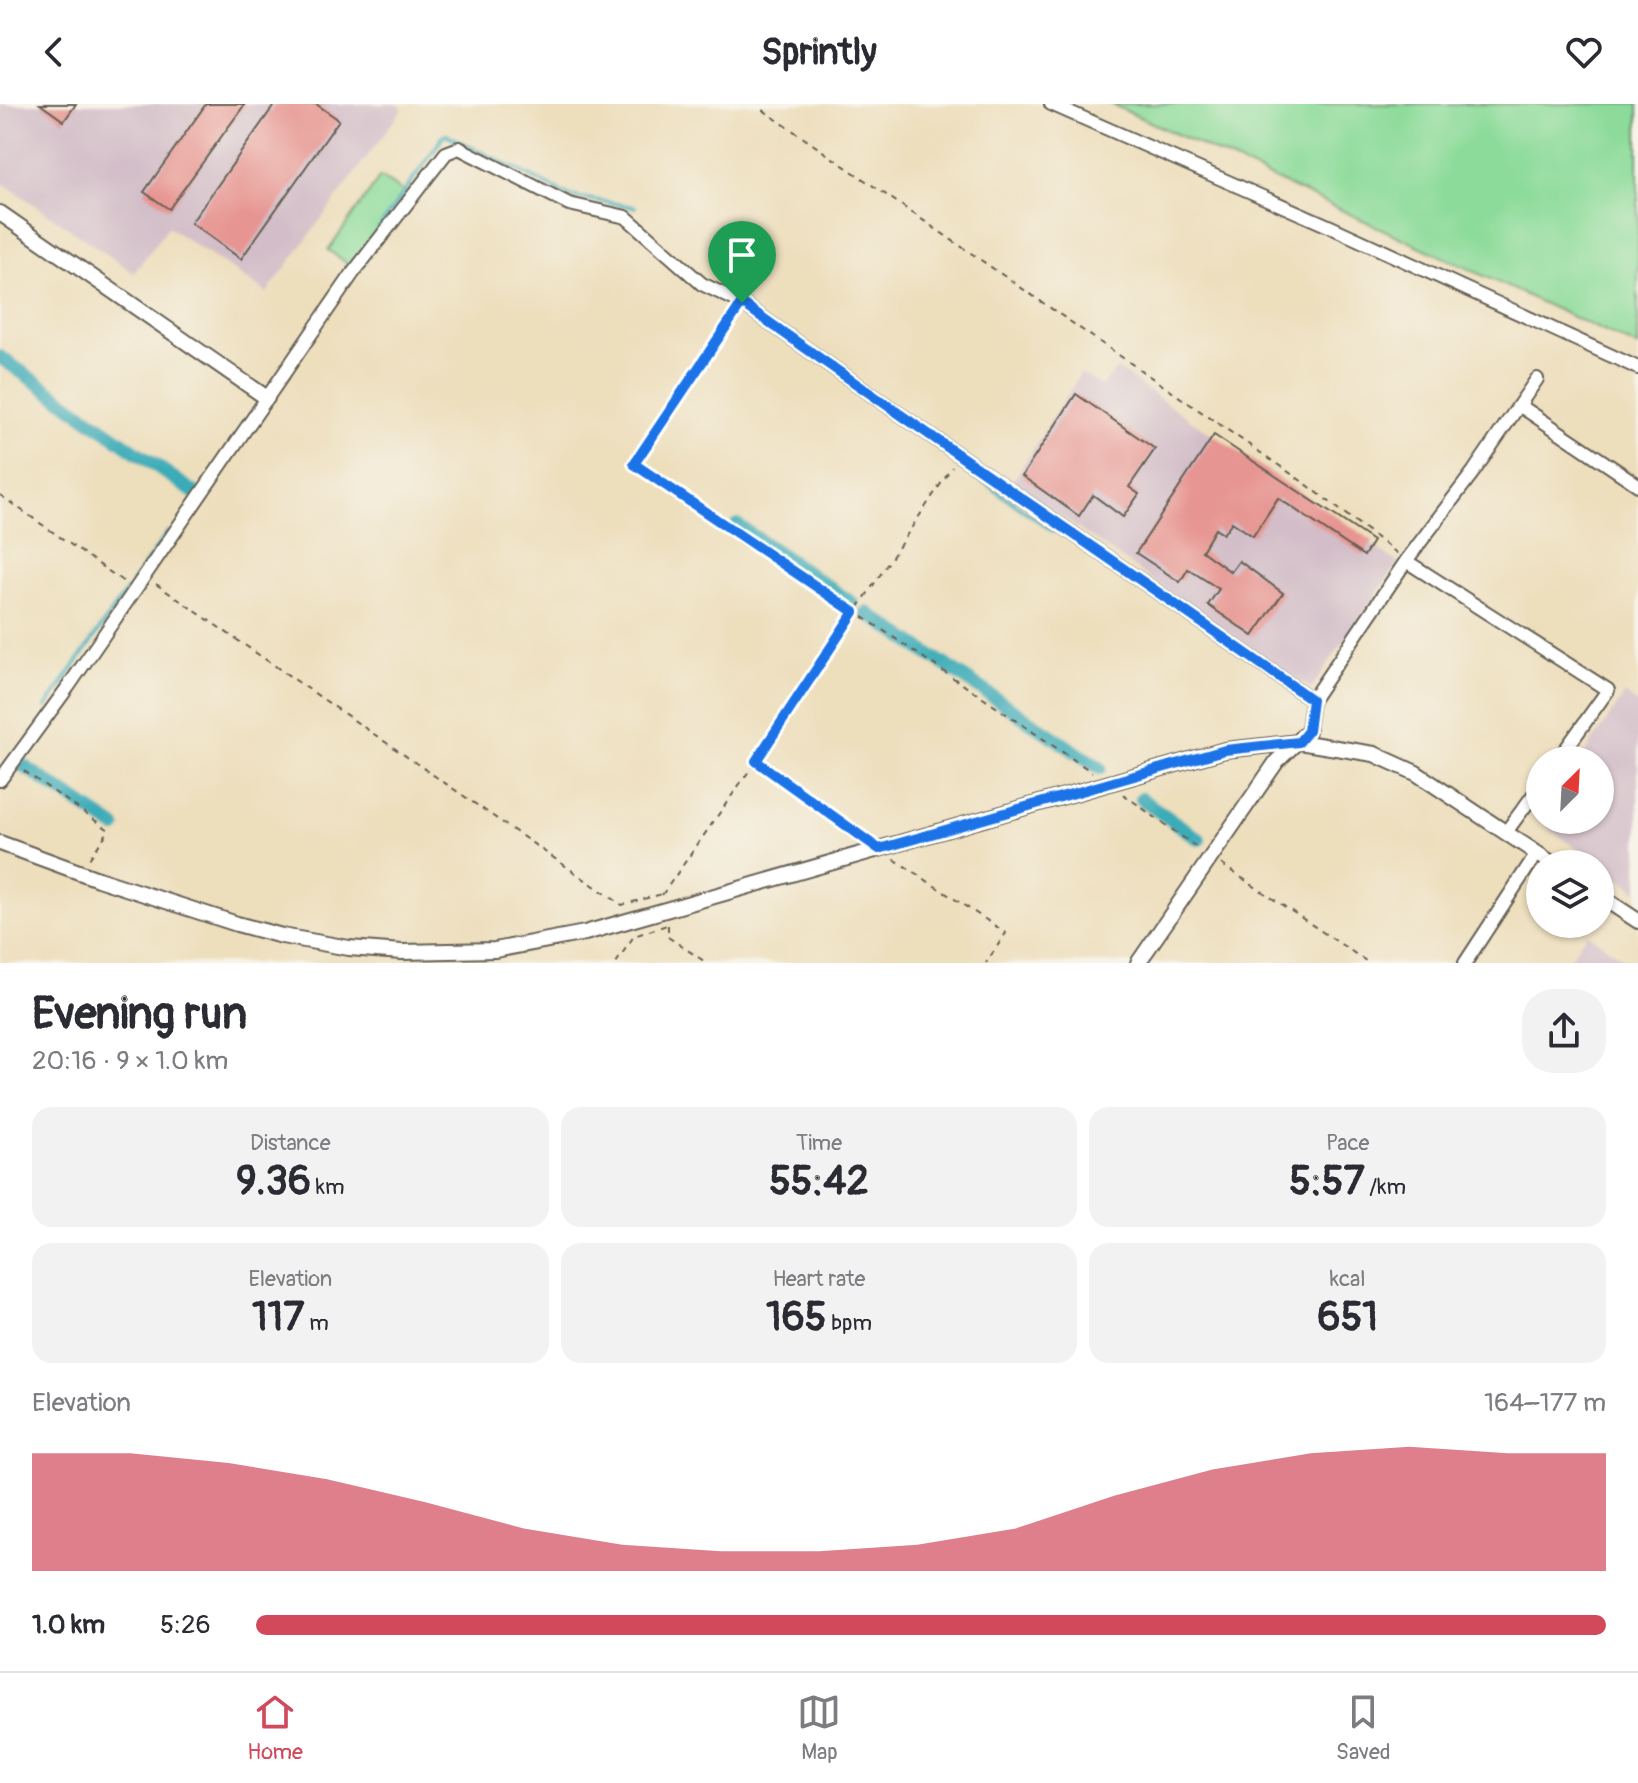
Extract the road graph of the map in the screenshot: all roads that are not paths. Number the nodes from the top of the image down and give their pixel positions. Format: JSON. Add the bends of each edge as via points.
{"nodes":[{"id":1,"x":1051,"y":104,"type":"edge"},
{"id":2,"x":0,"y":213,"type":"edge"},
{"id":3,"x":1638,"y":368,"type":"edge"},
{"id":4,"x":1537,"y":379,"type":"dead end"},
{"id":5,"x":267,"y":398,"type":"junction"},
{"id":6,"x":1519,"y":405,"type":"junction"},
{"id":7,"x":1638,"y":485,"type":"edge"},
{"id":8,"x":1406,"y":561,"type":"junction"},
{"id":9,"x":1312,"y":700,"type":"junction"},
{"id":10,"x":1304,"y":736,"type":"junction"},
{"id":11,"x":1568,"y":746,"type":"edge"},
{"id":12,"x":0,"y":780,"type":"edge"},
{"id":13,"x":1526,"y":805,"type":"edge"},
{"id":14,"x":1506,"y":832,"type":"junction"},
{"id":15,"x":0,"y":843,"type":"edge"},
{"id":16,"x":1533,"y":850,"type":"edge"},
{"id":17,"x":1526,"y":870,"type":"edge"},
{"id":18,"x":1614,"y":905,"type":"edge"},
{"id":19,"x":1638,"y":921,"type":"edge"},
{"id":20,"x":518,"y":946,"type":"junction"},
{"id":21,"x":349,"y":948,"type":"junction"},
{"id":22,"x":355,"y":963,"type":"edge"},
{"id":23,"x":522,"y":963,"type":"edge"},
{"id":24,"x":1138,"y":963,"type":"edge"},
{"id":25,"x":1465,"y":963,"type":"edge"}],
"edges":[{"from":1,"to":3,"type":"street"},
{"from":2,"to":5,"type":"street"},
{"from":4,"to":6,"type":"street"},
{"from":5,"to":9,"type":"street","via":[[353,273],[446,153],[459,148],[569,204],[626,217],[702,284],[742,303]]},
{"from":5,"to":12,"type":"street"},
{"from":6,"to":7,"type":"street"},
{"from":6,"to":8,"type":"street"},
{"from":8,"to":9,"type":"street"},
{"from":8,"to":11,"type":"street","via":[[1608,690]]},
{"from":9,"to":10,"type":"street"},
{"from":10,"to":14,"type":"street","via":[[1374,754],[1416,773]]},
{"from":10,"to":20,"type":"street","via":[[1225,750],[585,933]]},
{"from":10,"to":24,"type":"street","via":[[1277,761]]},
{"from":13,"to":14,"type":"street"},
{"from":14,"to":16,"type":"street"},
{"from":15,"to":21,"type":"street","via":[[237,924]]},
{"from":17,"to":25,"type":"street"},
{"from":18,"to":19,"type":"street"},
{"from":20,"to":21,"type":"street","via":[[402,952]]},
{"from":20,"to":23,"type":"street"},
{"from":21,"to":22,"type":"street"}]}
